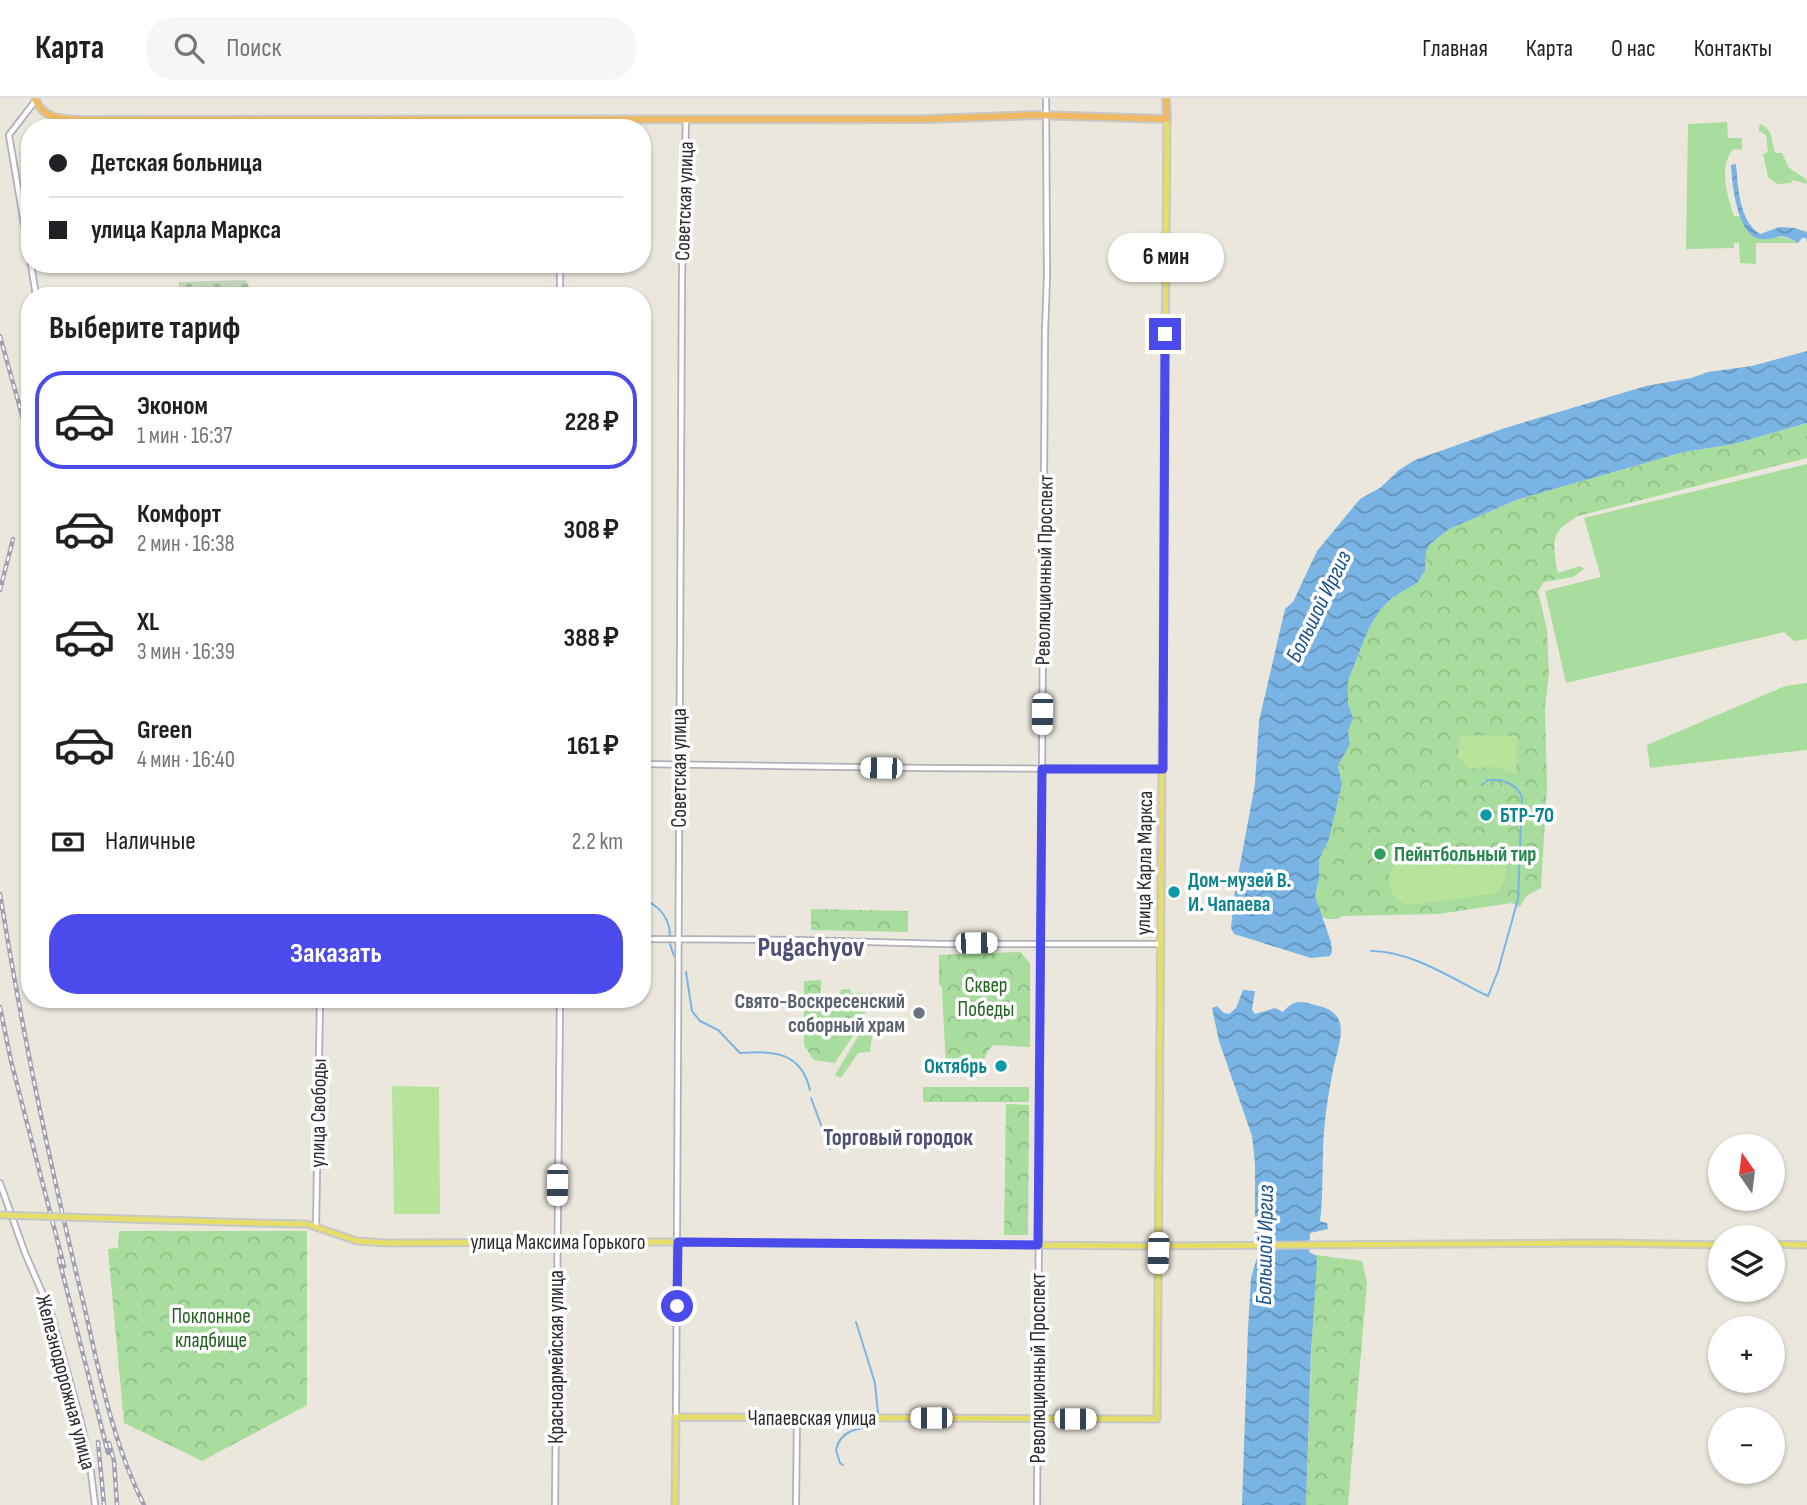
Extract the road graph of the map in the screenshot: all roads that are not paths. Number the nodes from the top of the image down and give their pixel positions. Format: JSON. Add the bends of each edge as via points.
{"nodes":[{"id":1,"x":1046,"y":98,"type":"edge"},
{"id":2,"x":1166,"y":98,"type":"edge"},
{"id":3,"x":35,"y":99,"type":"edge"},
{"id":4,"x":1046,"y":116,"type":"junction"},
{"id":5,"x":1167,"y":118,"type":"junction"},
{"id":6,"x":69,"y":119,"type":"edge"},
{"id":7,"x":564,"y":119,"type":"edge"},
{"id":8,"x":687,"y":119,"type":"junction"},
{"id":9,"x":21,"y":208,"type":"edge"},
{"id":10,"x":651,"y":764,"type":"edge"},
{"id":11,"x":679,"y":764,"type":"junction"},
{"id":12,"x":1042,"y":769,"type":"junction"},
{"id":13,"x":1163,"y":769,"type":"junction"},
{"id":14,"x":651,"y":939,"type":"edge"},
{"id":15,"x":680,"y":939,"type":"junction"},
{"id":16,"x":1040,"y":943,"type":"junction"},
{"id":17,"x":1160,"y":944,"type":"junction"},
{"id":18,"x":320,"y":1008,"type":"edge"},
{"id":19,"x":560,"y":1008,"type":"edge"},
{"id":20,"x":0,"y":1183,"type":"edge"},
{"id":21,"x":0,"y":1215,"type":"edge"},
{"id":22,"x":316,"y":1227,"type":"junction"},
{"id":23,"x":556,"y":1242,"type":"junction"},
{"id":24,"x":678,"y":1242,"type":"junction"},
{"id":25,"x":1785,"y":1244,"type":"edge"},
{"id":26,"x":1038,"y":1245,"type":"junction"},
{"id":27,"x":1708,"y":1245,"type":"edge"},
{"id":28,"x":1807,"y":1245,"type":"edge"},
{"id":29,"x":1158,"y":1246,"type":"junction"},
{"id":30,"x":676,"y":1417,"type":"junction"},
{"id":31,"x":797,"y":1418,"type":"junction"},
{"id":32,"x":1038,"y":1419,"type":"junction"},
{"id":33,"x":1157,"y":1419,"type":"joint"},
{"id":34,"x":95,"y":1505,"type":"edge"},
{"id":35,"x":555,"y":1505,"type":"edge"},
{"id":36,"x":675,"y":1505,"type":"edge"},
{"id":37,"x":796,"y":1505,"type":"edge"},
{"id":38,"x":1037,"y":1505,"type":"edge"}],
"edges":[{"from":1,"to":4,"type":"street","name":"Революционный Проспект"},
{"from":2,"to":5,"type":"highway","name":"улица Карла Маркса"},
{"from":3,"to":6,"type":"highway","via":[[46,113]]},
{"from":3,"to":9,"type":"street","via":[[9,135]]},
{"from":4,"to":5,"type":"highway"},
{"from":4,"to":8,"type":"highway"},
{"from":4,"to":12,"type":"street","name":"Революционный Проспект"},
{"from":5,"to":13,"type":"main road","name":"улица Карла Маркса"},
{"from":7,"to":8,"type":"highway"},
{"from":8,"to":11,"type":"street","name":"Советская улица"},
{"from":10,"to":11,"type":"street"},
{"from":11,"to":12,"type":"street"},
{"from":11,"to":15,"type":"street","name":"Советская улица"},
{"from":12,"to":13,"type":"street"},
{"from":12,"to":16,"type":"street","name":"Революционный Проспект"},
{"from":13,"to":17,"type":"main road","name":"улица Карла Маркса"},
{"from":14,"to":15,"type":"street"},
{"from":15,"to":16,"type":"street"},
{"from":15,"to":24,"type":"street","name":"Советская улица"},
{"from":16,"to":17,"type":"street"},
{"from":16,"to":26,"type":"street","name":"Революционный Проспект"},
{"from":17,"to":29,"type":"main road","name":"улица Карла Маркса"},
{"from":18,"to":22,"type":"street","name":"улица Свободы"},
{"from":19,"to":23,"type":"street","name":"Красноармейская улица"},
{"from":20,"to":34,"type":"street","name":"Железнодорожная улица","via":[[51,1313],[81,1422]]},
{"from":21,"to":22,"type":"main road","name":"улица Максима Горького","bridge":true},
{"from":22,"to":23,"type":"main road","name":"улица Максима Горького","via":[[357,1241],[387,1243]]},
{"from":23,"to":24,"type":"main road","name":"улица Максима Горького"},
{"from":23,"to":35,"type":"street","name":"Красноармейская улица"},
{"from":24,"to":26,"type":"main road","name":"улица Максима Горького"},
{"from":24,"to":30,"type":"street","name":"Советская улица"},
{"from":25,"to":28,"type":"main road"},
{"from":26,"to":29,"type":"main road","name":"улица Максима Горького"},
{"from":26,"to":32,"type":"street","name":"Революционный Проспект"},
{"from":27,"to":29,"type":"main road","name":"улица Максима Горького"},
{"from":29,"to":33,"type":"main road","name":"улица Карла Маркса"},
{"from":30,"to":31,"type":"main road","name":"Чапаевская улица"},
{"from":30,"to":36,"type":"main road"},
{"from":31,"to":32,"type":"main road","name":"Чапаевская улица"},
{"from":31,"to":37,"type":"street"},
{"from":32,"to":33,"type":"main road","name":"Чапаевская улица"},
{"from":32,"to":38,"type":"street","name":"Революционный Проспект"}]}
